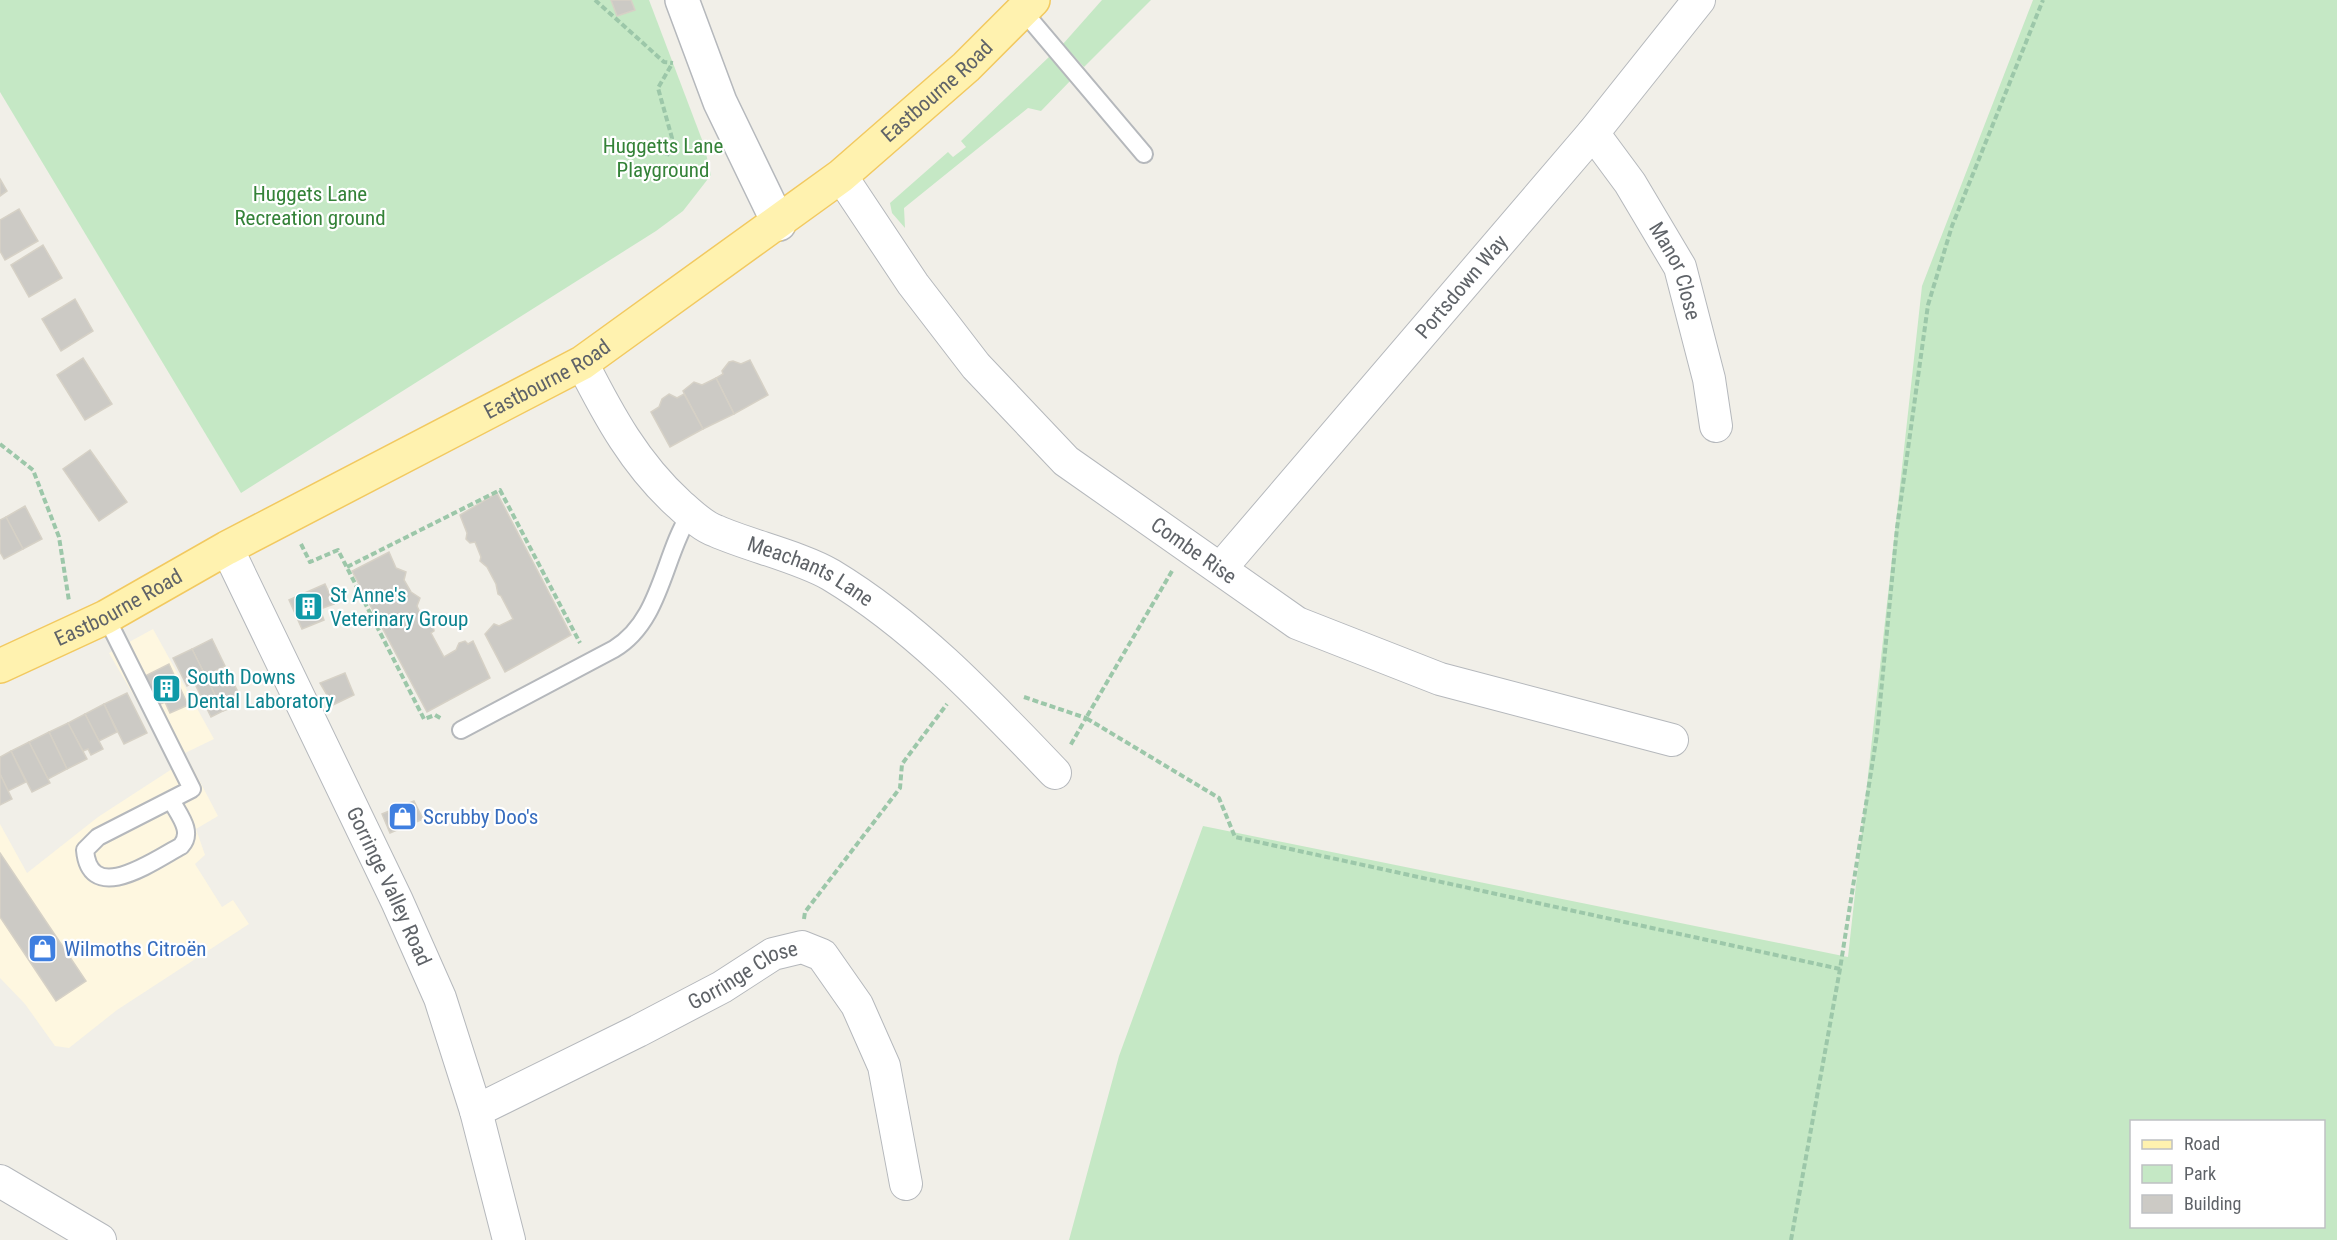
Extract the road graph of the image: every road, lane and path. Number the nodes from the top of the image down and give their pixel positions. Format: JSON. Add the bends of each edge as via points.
{"nodes":[{"id":1,"x":595,"y":0,"type":"edge"},
{"id":2,"x":682,"y":0,"type":"edge"},
{"id":3,"x":1699,"y":0,"type":"edge"},
{"id":4,"x":2043,"y":0,"type":"edge"},
{"id":5,"x":1028,"y":6,"type":"edge"},
{"id":6,"x":1593,"y":133,"type":"junction"},
{"id":7,"x":1144,"y":154,"type":"dead end"},
{"id":8,"x":667,"y":156,"type":"dead end"},
{"id":9,"x":841,"y":176,"type":"junction"},
{"id":10,"x":778,"y":224,"type":"junction"},
{"id":11,"x":582,"y":363,"type":"junction"},
{"id":12,"x":1716,"y":426,"type":"dead end"},
{"id":13,"x":0,"y":444,"type":"edge"},
{"id":14,"x":690,"y":514,"type":"junction"},
{"id":15,"x":289,"y":518,"type":"junction"},
{"id":16,"x":1187,"y":546,"type":"junction"},
{"id":17,"x":227,"y":548,"type":"junction"},
{"id":18,"x":346,"y":567,"type":"junction"},
{"id":19,"x":1221,"y":568,"type":"junction"},
{"id":20,"x":106,"y":617,"type":"junction"},
{"id":21,"x":74,"y":632,"type":"junction"},
{"id":22,"x":590,"y":662,"type":"junction"},
{"id":23,"x":0,"y":666,"type":"edge"},
{"id":24,"x":966,"y":680,"type":"junction"},
{"id":25,"x":461,"y":730,"type":"joint"},
{"id":26,"x":1672,"y":740,"type":"dead end"},
{"id":27,"x":1055,"y":773,"type":"dead end"},
{"id":28,"x":171,"y":800,"type":"junction"},
{"id":29,"x":802,"y":947,"type":"junction"},
{"id":30,"x":1840,"y":969,"type":"junction"},
{"id":31,"x":476,"y":1111,"type":"junction"},
{"id":32,"x":0,"y":1181,"type":"edge"},
{"id":33,"x":906,"y":1184,"type":"dead end"},
{"id":34,"x":100,"y":1240,"type":"edge"},
{"id":35,"x":509,"y":1240,"type":"edge"},
{"id":36,"x":1791,"y":1240,"type":"edge"}],
"edges":[{"from":1,"to":8,"type":"path","via":[[664,62],[673,63],[658,88],[672,138]]},
{"from":2,"to":10,"type":"street","via":[[720,102]]},
{"from":3,"to":6,"type":"street","name":"Portsdown Way"},
{"from":4,"to":30,"type":"path","via":[[1952,226],[1928,305],[1897,528],[1877,734]]},
{"from":5,"to":7,"type":"lane"},
{"from":5,"to":9,"type":"main road","name":"Eastbourne Road","via":[[966,67]]},
{"from":6,"to":12,"type":"street","name":"Manor Close","via":[[1630,183],[1680,267],[1709,379]]},
{"from":6,"to":19,"type":"street","name":"Portsdown Way"},
{"from":9,"to":10,"type":"main road","name":"Eastbourne Road"},
{"from":9,"to":16,"type":"street","name":"Combe Rise","via":[[913,284],[976,366],[1066,461]]},
{"from":10,"to":11,"type":"main road","name":"Eastbourne Road"},
{"from":11,"to":14,"type":"street","name":"Meachants Lane","via":[[635,458]]},
{"from":11,"to":15,"type":"main road","name":"Eastbourne Road"},
{"from":13,"to":21,"type":"path","via":[[33,470],[59,537]]},
{"from":14,"to":22,"type":"lane","via":[[679,531],[636,634]]},
{"from":14,"to":24,"type":"street","name":"Meachants Lane","via":[[713,530],[828,573],[886,612]]},
{"from":15,"to":17,"type":"main road","name":"Eastbourne Road"},
{"from":15,"to":18,"type":"path","via":[[310,562],[338,550]]},
{"from":16,"to":19,"type":"street","name":"Combe Rise"},
{"from":16,"to":30,"type":"path","via":[[1086,718],[1219,798],[1235,837]]},
{"from":17,"to":20,"type":"main road","name":"Eastbourne Road"},
{"from":17,"to":31,"type":"street","name":"Gorringe Valley Road","via":[[440,998]]},
{"from":18,"to":22,"type":"path","via":[[500,489]]},
{"from":18,"to":25,"type":"path","via":[[424,718],[435,715]]},
{"from":19,"to":26,"type":"street","name":"Combe Rise","via":[[1297,623],[1440,679]]},
{"from":20,"to":21,"type":"main road","name":"Eastbourne Road"},
{"from":20,"to":28,"type":"lane","via":[[192,789]]},
{"from":21,"to":23,"type":"main road","name":"Eastbourne Road"},
{"from":22,"to":25,"type":"lane"},
{"from":24,"to":27,"type":"street","name":"Meachants Lane"},
{"from":24,"to":29,"type":"path","via":[[902,764],[900,788],[805,912]]},
{"from":28,"to":28,"type":"lane","via":[[98,837],[85,850],[86,864],[98,877],[114,879],[181,846],[188,831]]},
{"from":29,"to":31,"type":"street","name":"Gorringe Close","via":[[773,954],[722,987]]},
{"from":29,"to":33,"type":"street","name":"Gorringe Close","via":[[822,955],[857,1005],[884,1066]]},
{"from":30,"to":36,"type":"path"},
{"from":31,"to":35,"type":"street","name":"Gorringe Valley Road"},
{"from":32,"to":34,"type":"street"}]}
